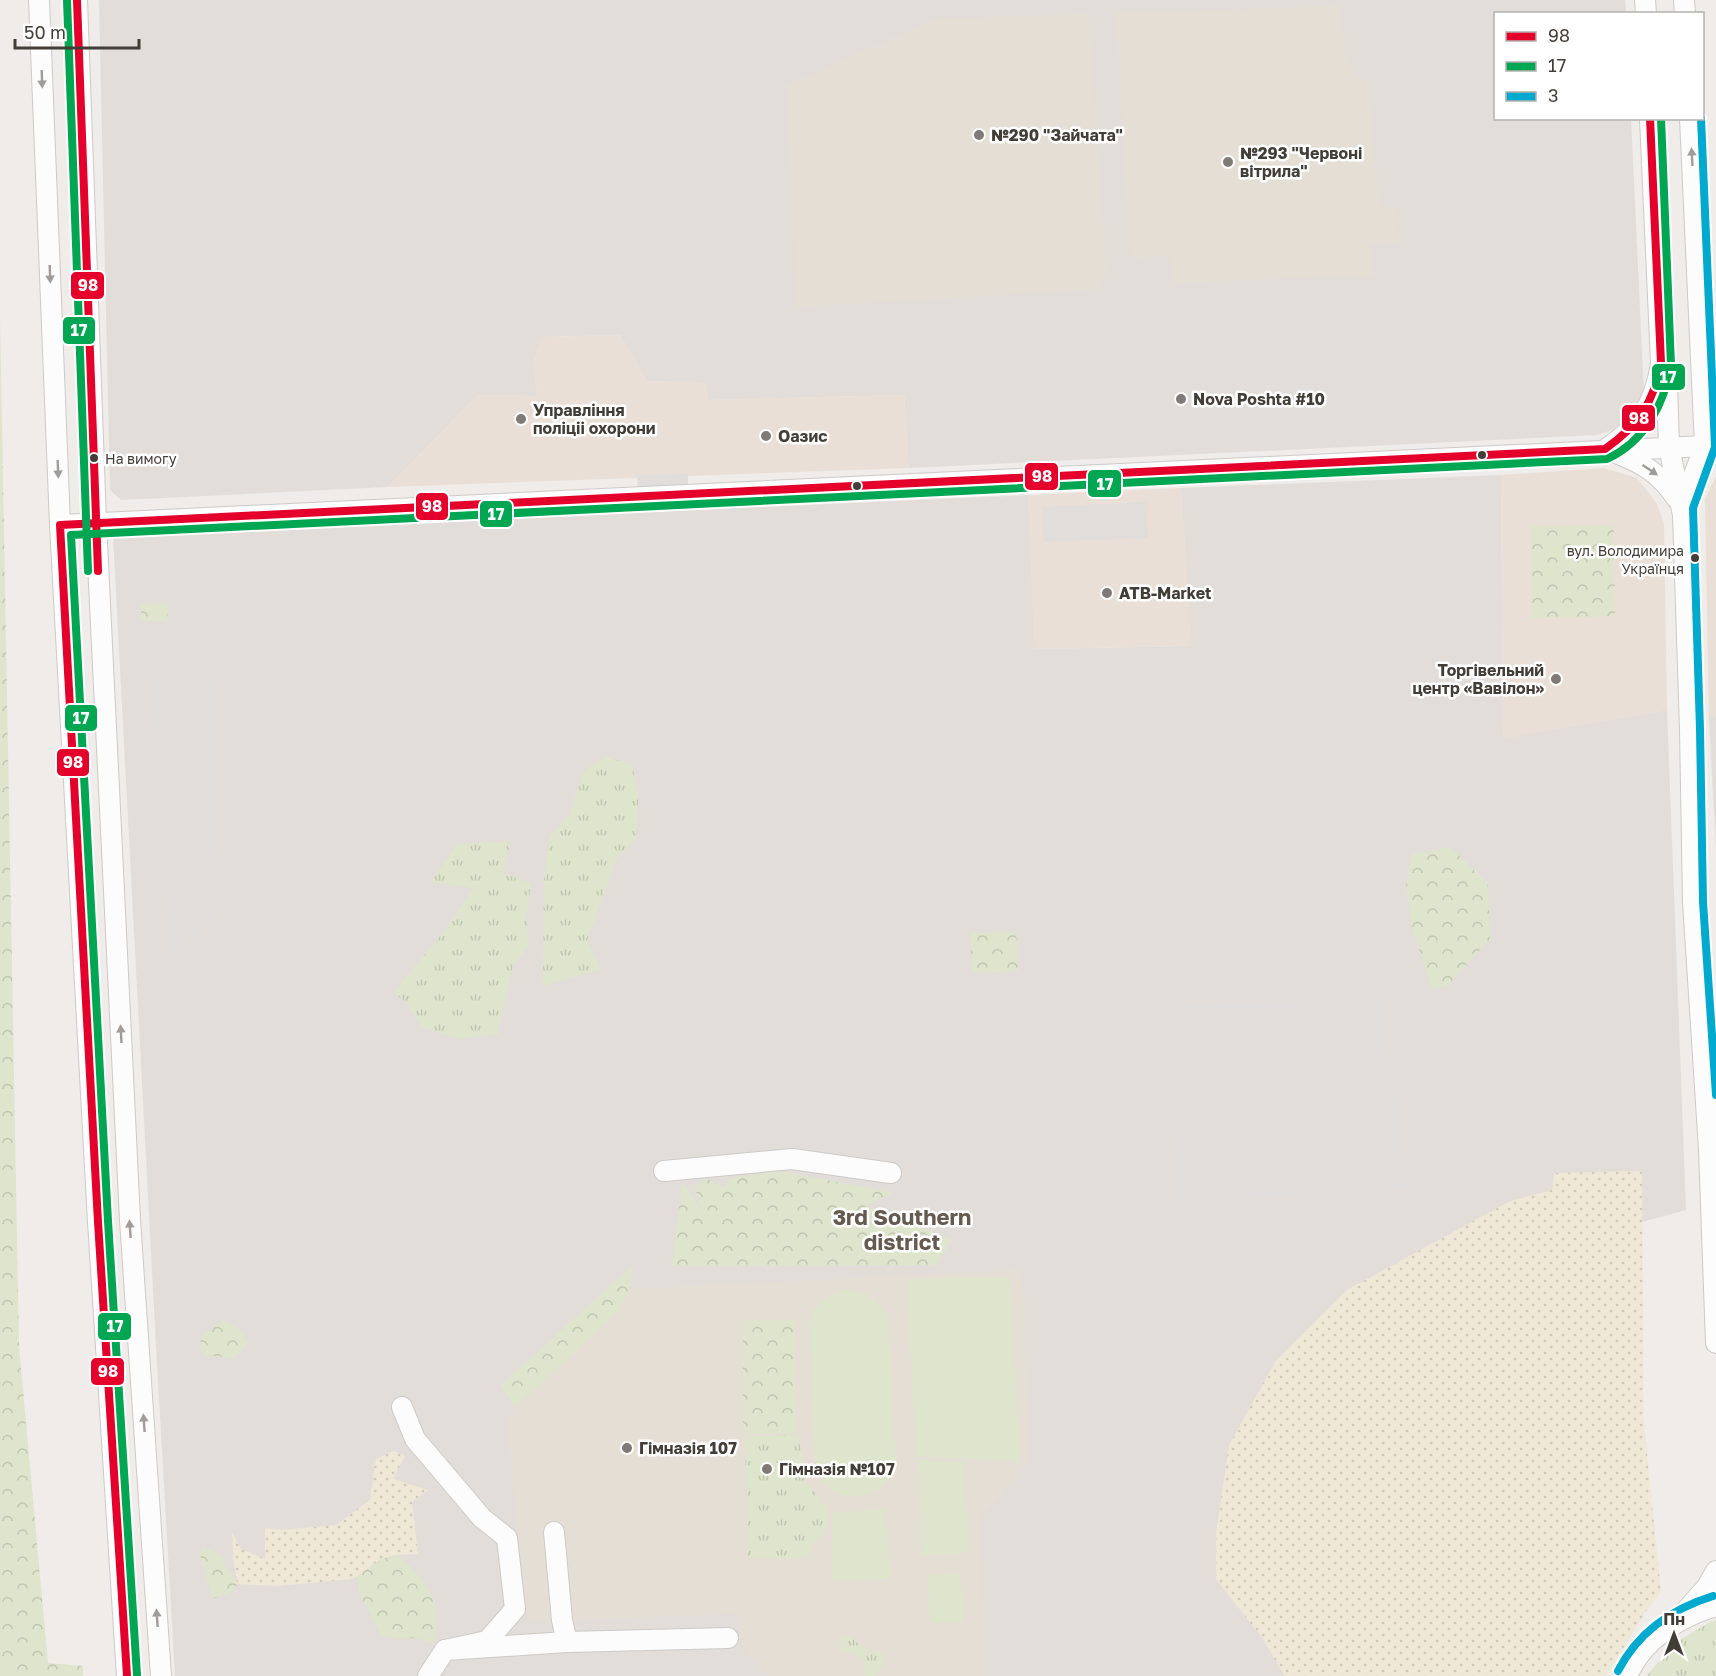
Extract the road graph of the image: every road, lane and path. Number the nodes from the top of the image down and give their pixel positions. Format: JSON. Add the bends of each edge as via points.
{"nodes":[{"id":1,"x":39,"y":0,"type":"edge"},
{"id":2,"x":77,"y":0,"type":"edge"},
{"id":3,"x":1650,"y":120,"type":"edge"},
{"id":4,"x":1690,"y":120,"type":"edge"},
{"id":5,"x":1661,"y":363,"type":"junction"},
{"id":6,"x":1705,"y":446,"type":"junction"},
{"id":7,"x":1668,"y":447,"type":"junction"},
{"id":8,"x":1605,"y":449,"type":"junction"},
{"id":9,"x":1682,"y":506,"type":"junction"},
{"id":10,"x":96,"y":522,"type":"junction"},
{"id":11,"x":60,"y":525,"type":"junction"},
{"id":12,"x":664,"y":1171,"type":"dead end"},
{"id":13,"x":891,"y":1173,"type":"dead end"},
{"id":14,"x":1716,"y":1343,"type":"edge"},
{"id":15,"x":402,"y":1407,"type":"dead end"},
{"id":16,"x":554,"y":1532,"type":"dead end"},
{"id":17,"x":1716,"y":1571,"type":"edge"},
{"id":18,"x":1716,"y":1605,"type":"edge"},
{"id":19,"x":1673,"y":1624,"type":"junction"},
{"id":20,"x":728,"y":1638,"type":"dead end"},
{"id":21,"x":567,"y":1642,"type":"junction"},
{"id":22,"x":445,"y":1650,"type":"junction"},
{"id":23,"x":127,"y":1676,"type":"edge"},
{"id":24,"x":161,"y":1676,"type":"edge"},
{"id":25,"x":428,"y":1676,"type":"edge"},
{"id":26,"x":1626,"y":1676,"type":"edge"}],
"edges":[{"from":1,"to":11,"type":"street","one_way":true},
{"from":2,"to":10,"type":"street"},
{"from":3,"to":5,"type":"street"},
{"from":6,"to":4,"type":"street","one_way":true},
{"from":5,"to":7,"type":"street","via":[[1667,382]]},
{"from":5,"to":8,"type":"street","via":[[1658,383],[1646,410],[1626,436]]},
{"from":6,"to":7,"type":"street"},
{"from":6,"to":9,"type":"street"},
{"from":7,"to":8,"type":"street"},
{"from":7,"to":9,"type":"street"},
{"from":8,"to":9,"type":"street","one_way":true,"via":[[1649,468]]},
{"from":8,"to":10,"type":"street"},
{"from":9,"to":14,"type":"street","via":[[1693,902],[1709,1149]]},
{"from":10,"to":11,"type":"street"},
{"from":24,"to":10,"type":"street","one_way":true,"via":[[130,1220]]},
{"from":11,"to":23,"type":"street"},
{"from":12,"to":13,"type":"street","via":[[792,1159]]},
{"from":15,"to":22,"type":"street","via":[[415,1439],[482,1518],[507,1538],[515,1609],[487,1641]]},
{"from":16,"to":21,"type":"street"},
{"from":17,"to":19,"type":"street","via":[[1707,1587]]},
{"from":18,"to":19,"type":"street"},
{"from":19,"to":26,"type":"street","via":[[1646,1647]]},
{"from":20,"to":21,"type":"street"},
{"from":21,"to":22,"type":"street"},
{"from":22,"to":25,"type":"street"}]}
